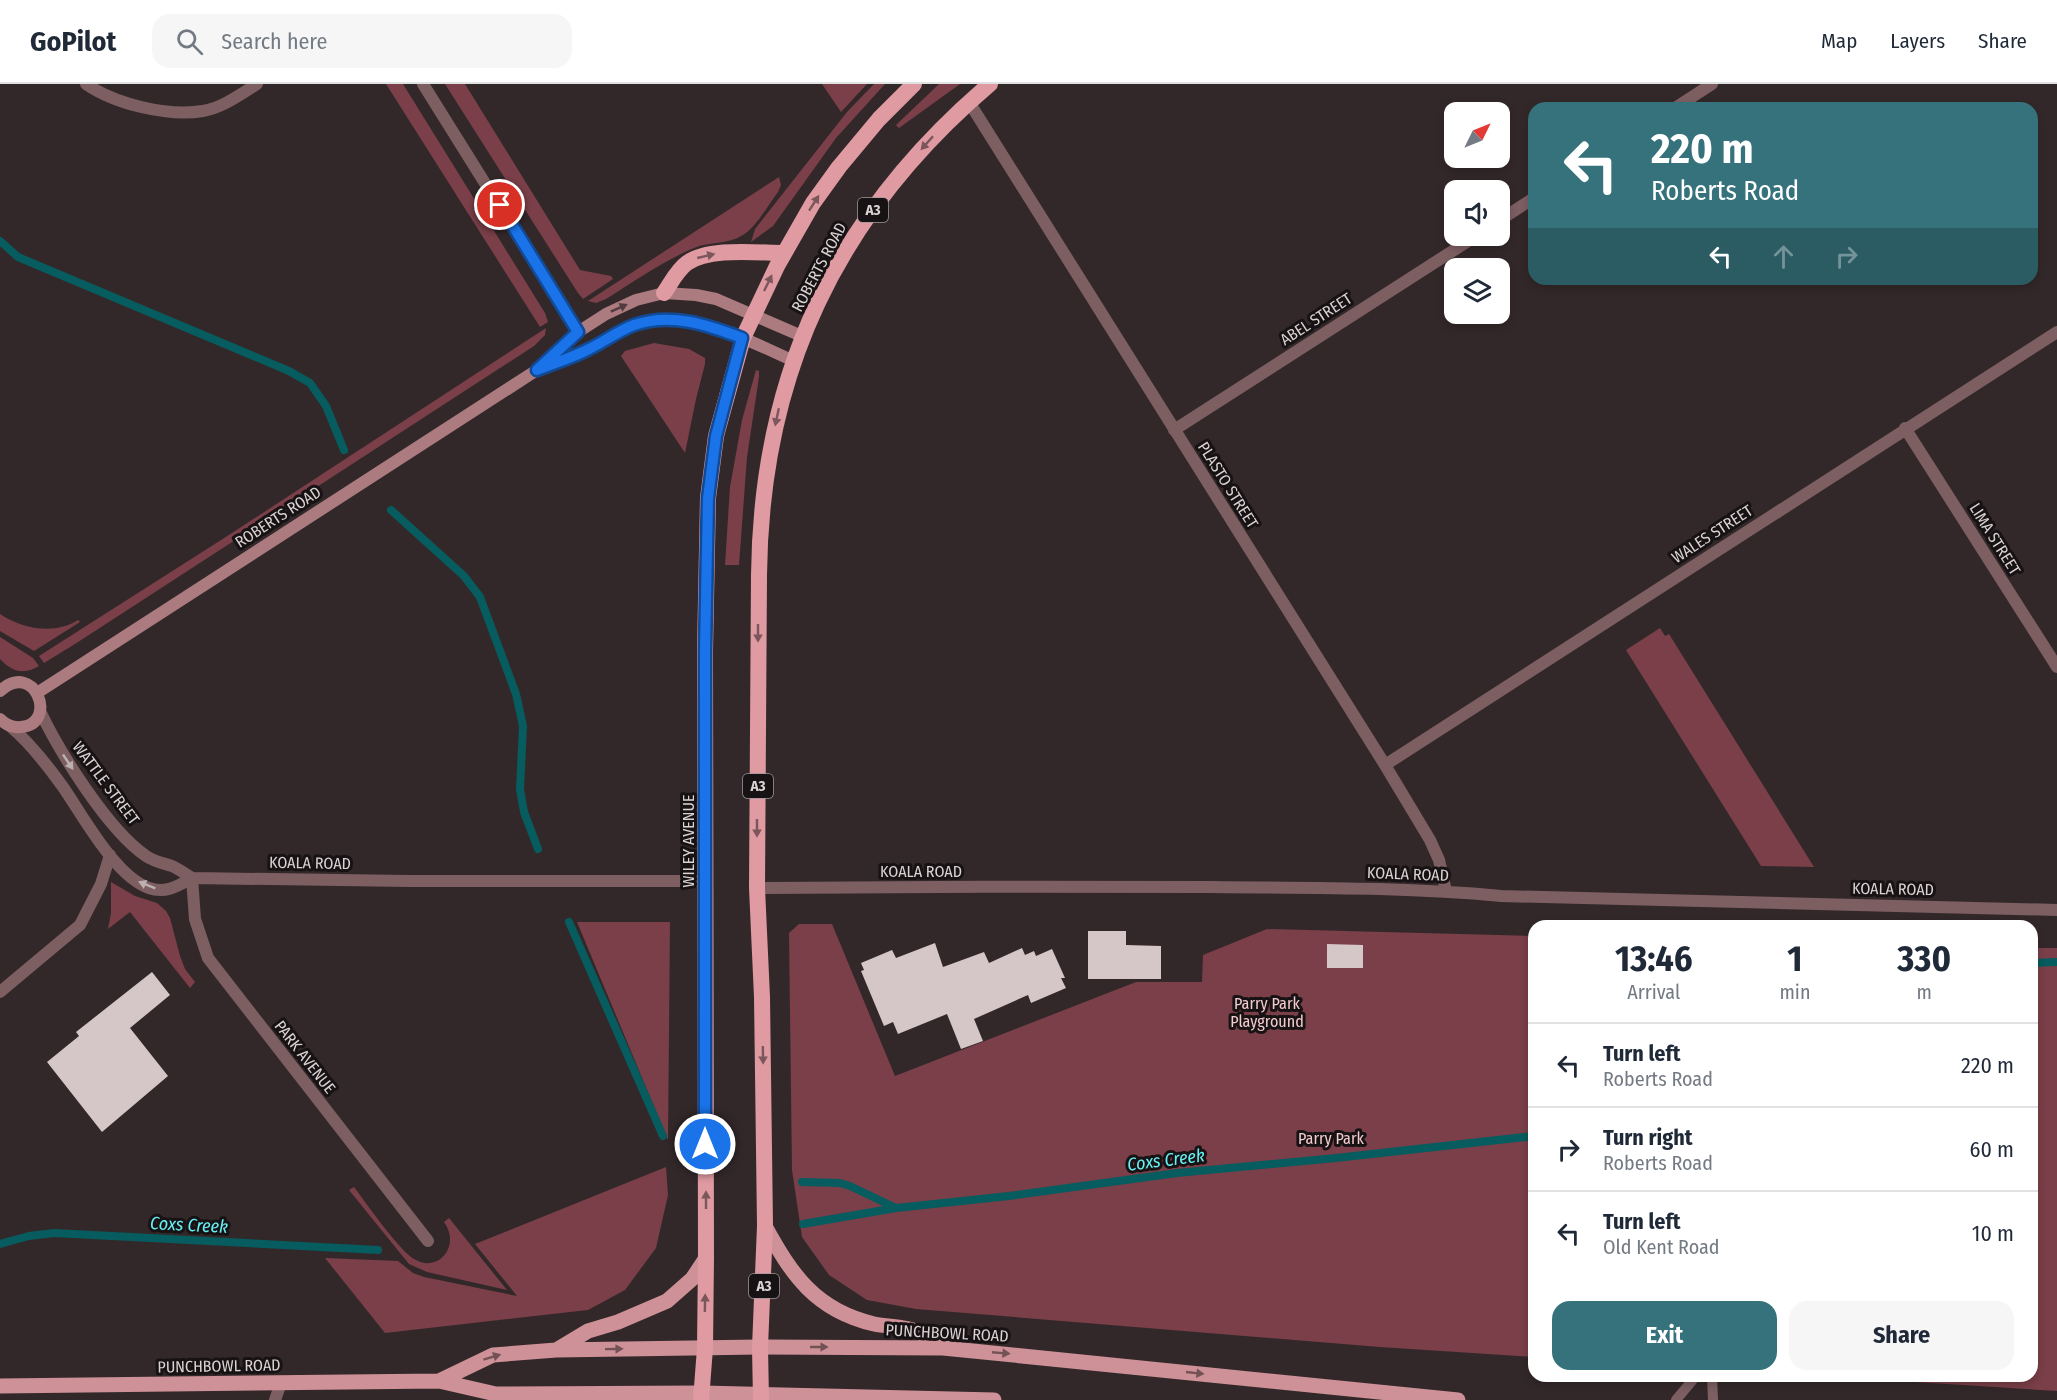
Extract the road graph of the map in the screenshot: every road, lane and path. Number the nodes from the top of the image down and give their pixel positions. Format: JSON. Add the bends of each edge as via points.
{"nodes":[{"id":1,"x":86,"y":84,"type":"edge"},
{"id":2,"x":257,"y":84,"type":"edge"},
{"id":3,"x":423,"y":84,"type":"edge"},
{"id":4,"x":914,"y":84,"type":"edge"},
{"id":5,"x":990,"y":84,"type":"edge"},
{"id":6,"x":1712,"y":84,"type":"edge"},
{"id":7,"x":969,"y":102,"type":"junction"},
{"id":8,"x":1684,"y":102,"type":"edge"},
{"id":9,"x":1528,"y":202,"type":"edge"},
{"id":10,"x":1510,"y":214,"type":"edge"},
{"id":11,"x":1460,"y":246,"type":"edge"},
{"id":12,"x":784,"y":253,"type":"junction"},
{"id":13,"x":664,"y":293,"type":"junction"},
{"id":14,"x":754,"y":314,"type":"junction"},
{"id":15,"x":578,"y":332,"type":"junction"},
{"id":16,"x":2057,"y":332,"type":"edge"},
{"id":17,"x":804,"y":337,"type":"junction"},
{"id":18,"x":742,"y":338,"type":"junction"},
{"id":19,"x":794,"y":361,"type":"junction"},
{"id":20,"x":537,"y":370,"type":"junction"},
{"id":21,"x":1905,"y":428,"type":"junction"},
{"id":22,"x":1174,"y":430,"type":"junction"},
{"id":23,"x":2057,"y":667,"type":"edge"},
{"id":24,"x":0,"y":691,"type":"edge"},
{"id":25,"x":37,"y":693,"type":"junction"},
{"id":26,"x":40,"y":711,"type":"junction"},
{"id":27,"x":0,"y":719,"type":"edge"},
{"id":28,"x":11,"y":727,"type":"junction"},
{"id":29,"x":1385,"y":765,"type":"junction"},
{"id":30,"x":110,"y":855,"type":"junction"},
{"id":31,"x":192,"y":878,"type":"junction"},
{"id":32,"x":706,"y":881,"type":"junction"},
{"id":33,"x":757,"y":888,"type":"junction"},
{"id":34,"x":1446,"y":891,"type":"junction"},
{"id":35,"x":2057,"y":910,"type":"edge"},
{"id":36,"x":0,"y":992,"type":"edge"},
{"id":37,"x":765,"y":1226,"type":"junction"},
{"id":38,"x":428,"y":1241,"type":"dead end"},
{"id":39,"x":706,"y":1258,"type":"junction"},
{"id":40,"x":760,"y":1347,"type":"junction"},
{"id":41,"x":705,"y":1348,"type":"junction"},
{"id":42,"x":943,"y":1348,"type":"junction"},
{"id":43,"x":556,"y":1350,"type":"junction"},
{"id":44,"x":439,"y":1381,"type":"junction"},
{"id":45,"x":1691,"y":1382,"type":"edge"},
{"id":46,"x":1712,"y":1382,"type":"edge"},
{"id":47,"x":281,"y":1383,"type":"junction"},
{"id":48,"x":0,"y":1386,"type":"edge"},
{"id":49,"x":581,"y":1394,"type":"junction"},
{"id":50,"x":701,"y":1396,"type":"edge"},
{"id":51,"x":760,"y":1397,"type":"edge"},
{"id":52,"x":935,"y":1399,"type":"edge"},
{"id":53,"x":274,"y":1400,"type":"edge"},
{"id":54,"x":599,"y":1400,"type":"edge"},
{"id":55,"x":994,"y":1400,"type":"edge"},
{"id":56,"x":1458,"y":1400,"type":"edge"},
{"id":57,"x":1676,"y":1400,"type":"edge"},
{"id":58,"x":1713,"y":1400,"type":"edge"}],
"edges":[{"from":1,"to":2,"type":"street","via":[[137,107],[185,112],[205,111]]},
{"from":3,"to":15,"type":"street"},
{"from":12,"to":4,"type":"highway","one_way":true,"via":[[839,167]]},
{"from":5,"to":7,"type":"highway","name":"ROBERTS ROAD","number":"A3"},
{"from":6,"to":8,"type":"street"},
{"from":7,"to":17,"type":"highway","name":"ROBERTS ROAD","number":"A3","one_way":true,"via":[[902,171],[857,232],[826,285]]},
{"from":7,"to":22,"type":"street","name":"PLASTO STREET"},
{"from":9,"to":10,"type":"street"},
{"from":11,"to":22,"type":"street","name":"ABEL STREET"},
{"from":13,"to":12,"type":"highway","one_way":true,"via":[[680,270],[695,258],[719,253]]},
{"from":14,"to":12,"type":"highway","one_way":true},
{"from":13,"to":14,"type":"main road","name":"ROBERTS ROAD","via":[[716,299]]},
{"from":15,"to":13,"type":"main road","name":"ROBERTS ROAD","one_way":true,"via":[[606,314]]},
{"from":14,"to":17,"type":"main road","name":"ROBERTS ROAD"},
{"from":14,"to":18,"type":"highway"},
{"from":15,"to":20,"type":"main road","name":"ROBERTS ROAD"},
{"from":16,"to":21,"type":"street","name":"WALES STREET"},
{"from":17,"to":19,"type":"highway","name":"ROBERTS ROAD","number":"A3"},
{"from":18,"to":19,"type":"main road","name":"ROBERTS ROAD"},
{"from":18,"to":20,"type":"main road","name":"ROBERTS ROAD","via":[[686,320],[659,319],[635,325],[588,350]]},
{"from":18,"to":32,"type":"highway","name":"WILEY AVENUE","via":[[716,436],[708,498]]},
{"from":19,"to":33,"type":"highway","number":"A3","one_way":true,"via":[[780,402],[759,531]]},
{"from":20,"to":25,"type":"main road","name":"ROBERTS ROAD"},
{"from":21,"to":23,"type":"street","name":"LIMA STREET"},
{"from":21,"to":29,"type":"street","name":"WALES STREET"},
{"from":22,"to":29,"type":"street","name":"PLASTO STREET"},
{"from":24,"to":25,"type":"main road","via":[[19,682]]},
{"from":25,"to":26,"type":"main road"},
{"from":26,"to":28,"type":"main road","via":[[32,723]]},
{"from":26,"to":31,"type":"street","name":"WATTLE STREET","one_way":true,"via":[[66,759],[116,827],[145,855]]},
{"from":27,"to":28,"type":"main road"},
{"from":28,"to":30,"type":"street","via":[[61,785]]},
{"from":29,"to":34,"type":"street","name":"PLASTO STREET","via":[[1430,840]]},
{"from":31,"to":30,"type":"street","name":"KOALA ROAD","one_way":true,"via":[[174,889],[151,889],[131,877]]},
{"from":30,"to":36,"type":"street","via":[[80,925]]},
{"from":31,"to":32,"type":"street","name":"KOALA ROAD"},
{"from":31,"to":38,"type":"street","name":"PARK AVENUE","via":[[195,919],[208,958]]},
{"from":39,"to":32,"type":"highway","name":"WILEY AVENUE","one_way":true},
{"from":33,"to":34,"type":"street","name":"KOALA ROAD"},
{"from":33,"to":37,"type":"highway","number":"A3","one_way":true},
{"from":34,"to":35,"type":"street","name":"KOALA ROAD","via":[[1501,896]]},
{"from":37,"to":40,"type":"highway","number":"A3"},
{"from":37,"to":42,"type":"main road","via":[[794,1274],[825,1303],[873,1324],[916,1331]]},
{"from":41,"to":39,"type":"highway","name":"WILEY AVENUE","one_way":true},
{"from":39,"to":43,"type":"main road","via":[[692,1278],[667,1301],[588,1331]]},
{"from":40,"to":41,"type":"main road","name":"PUNCHBOWL ROAD"},
{"from":40,"to":42,"type":"main road","name":"PUNCHBOWL ROAD","one_way":true},
{"from":40,"to":51,"type":"highway","number":"A3"},
{"from":43,"to":41,"type":"main road","name":"PUNCHBOWL ROAD","one_way":true},
{"from":41,"to":50,"type":"highway","name":"WILEY AVENUE"},
{"from":42,"to":56,"type":"main road","name":"PUNCHBOWL ROAD","one_way":true},
{"from":44,"to":43,"type":"main road","name":"PUNCHBOWL ROAD","one_way":true,"via":[[493,1355]]},
{"from":44,"to":47,"type":"main road","name":"PUNCHBOWL ROAD"},
{"from":44,"to":49,"type":"main road","name":"PUNCHBOWL ROAD","via":[[496,1394]]},
{"from":45,"to":57,"type":"lane"},
{"from":46,"to":58,"type":"lane"},
{"from":47,"to":48,"type":"main road","name":"PUNCHBOWL ROAD"},
{"from":47,"to":53,"type":"street"},
{"from":49,"to":50,"type":"main road","name":"PUNCHBOWL ROAD"},
{"from":49,"to":54,"type":"main road"},
{"from":50,"to":51,"type":"main road","name":"PUNCHBOWL ROAD"},
{"from":51,"to":52,"type":"main road","name":"PUNCHBOWL ROAD"},
{"from":52,"to":55,"type":"main road","name":"PUNCHBOWL ROAD"}]}
